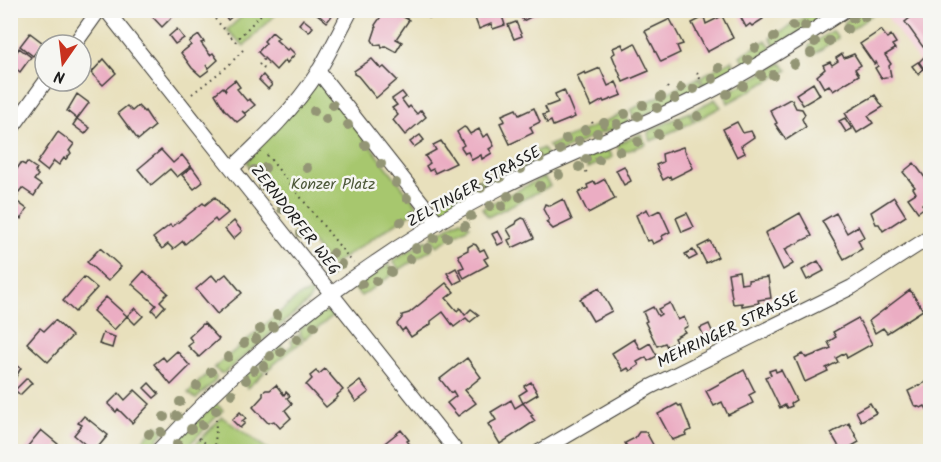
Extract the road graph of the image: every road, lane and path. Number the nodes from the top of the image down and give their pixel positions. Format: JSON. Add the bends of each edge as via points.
{"nodes":[{"id":1,"x":99,"y":10,"type":"edge"},
{"id":2,"x":106,"y":10,"type":"edge"},
{"id":3,"x":213,"y":10,"type":"edge"},
{"id":4,"x":266,"y":10,"type":"edge"},
{"id":5,"x":351,"y":10,"type":"edge"},
{"id":6,"x":845,"y":10,"type":"edge"},
{"id":7,"x":870,"y":10,"type":"edge"},
{"id":8,"x":904,"y":10,"type":"edge"},
{"id":9,"x":209,"y":12,"type":"edge"},
{"id":10,"x":875,"y":18,"type":"dead end"},
{"id":11,"x":910,"y":18,"type":"dead end"},
{"id":12,"x":83,"y":33,"type":"edge"},
{"id":13,"x":243,"y":50,"type":"dead end"},
{"id":14,"x":264,"y":59,"type":"dead end"},
{"id":15,"x":268,"y":64,"type":"dead end"},
{"id":16,"x":258,"y":65,"type":"dead end"},
{"id":17,"x":263,"y":69,"type":"dead end"},
{"id":18,"x":318,"y":71,"type":"junction"},
{"id":19,"x":37,"y":93,"type":"edge"},
{"id":20,"x":180,"y":104,"type":"junction"},
{"id":21,"x":10,"y":131,"type":"edge"},
{"id":22,"x":264,"y":151,"type":"dead end"},
{"id":23,"x":232,"y":168,"type":"junction"},
{"id":24,"x":438,"y":223,"type":"junction"},
{"id":25,"x":930,"y":237,"type":"edge"},
{"id":26,"x":353,"y":263,"type":"dead end"},
{"id":27,"x":332,"y":294,"type":"junction"},
{"id":28,"x":216,"y":420,"type":"dead end"},
{"id":29,"x":199,"y":438,"type":"dead end"},
{"id":30,"x":215,"y":451,"type":"edge"},
{"id":31,"x":157,"y":452,"type":"edge"},
{"id":32,"x":457,"y":452,"type":"edge"},
{"id":33,"x":539,"y":452,"type":"edge"}],
"edges":[{"from":1,"to":12,"type":"street"},
{"from":2,"to":20,"type":"street","name":"ZERNDORFER WEG"},
{"from":3,"to":9,"type":"path"},
{"from":4,"to":9,"type":"path","via":[[234,41]]},
{"from":5,"to":18,"type":"street"},
{"from":6,"to":24,"type":"street","name":"ZELTINGER STRASSE","via":[[798,42],[700,96],[511,182]]},
{"from":7,"to":10,"type":"path"},
{"from":8,"to":11,"type":"path"},
{"from":13,"to":20,"type":"path"},
{"from":14,"to":16,"type":"path"},
{"from":15,"to":17,"type":"path"},
{"from":18,"to":23,"type":"street","via":[[295,102]]},
{"from":18,"to":24,"type":"street"},
{"from":19,"to":21,"type":"street"},
{"from":20,"to":23,"type":"street","name":"ZERNDORFER WEG"},
{"from":22,"to":26,"type":"path"},
{"from":23,"to":27,"type":"street","name":"ZERNDORFER WEG"},
{"from":24,"to":27,"type":"street","name":"ZELTINGER STRASSE"},
{"from":25,"to":33,"type":"street","name":"MEHRINGER STRASSE","via":[[852,286],[650,387]]},
{"from":27,"to":31,"type":"street","name":"ZELTINGER STRASSE","via":[[235,372]]},
{"from":27,"to":32,"type":"street","name":"ZERNDORFER WEG"},
{"from":28,"to":30,"type":"path"},
{"from":29,"to":30,"type":"path"}]}
